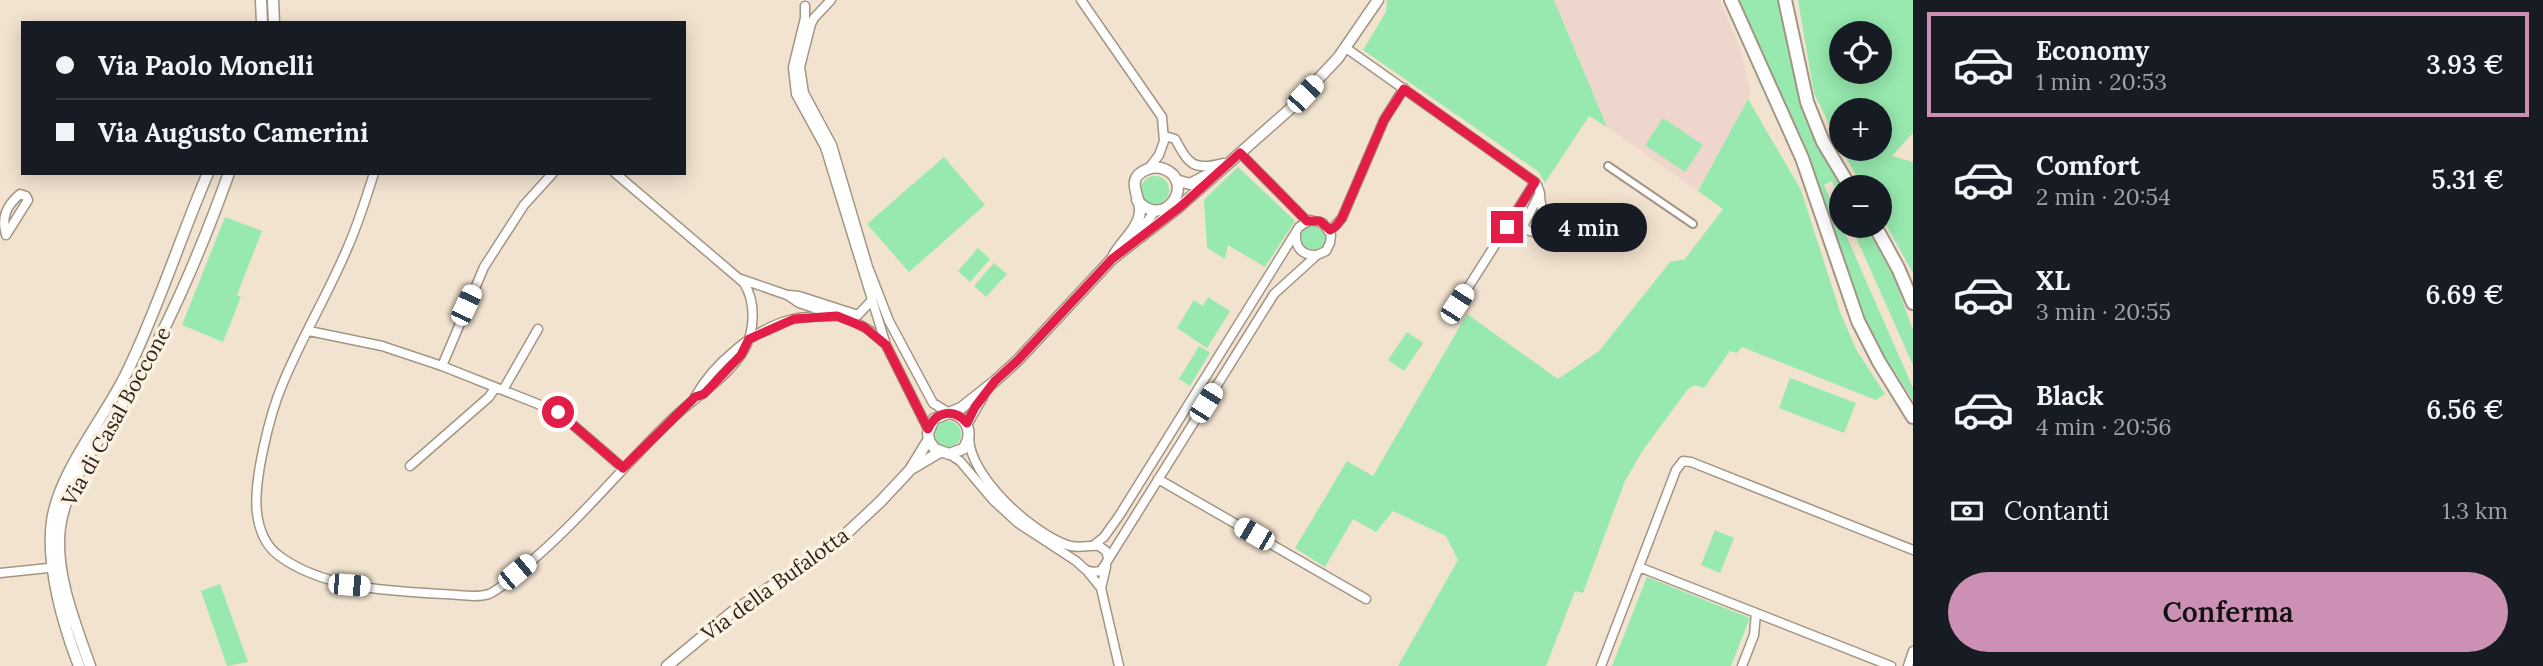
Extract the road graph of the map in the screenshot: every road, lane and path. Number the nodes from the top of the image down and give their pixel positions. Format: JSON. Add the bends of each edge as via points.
{"nodes":[{"id":1,"x":261,"y":0,"type":"edge"},
{"id":2,"x":273,"y":0,"type":"edge"},
{"id":3,"x":1082,"y":0,"type":"edge"},
{"id":4,"x":1731,"y":0,"type":"edge"},
{"id":5,"x":1785,"y":0,"type":"edge"},
{"id":6,"x":830,"y":2,"type":"edge"},
{"id":7,"x":1375,"y":2,"type":"edge"},
{"id":8,"x":803,"y":3,"type":"edge"},
{"id":9,"x":262,"y":21,"type":"edge"},
{"id":10,"x":274,"y":21,"type":"edge"},
{"id":11,"x":1346,"y":48,"type":"junction"},
{"id":12,"x":1404,"y":89,"type":"junction"},
{"id":13,"x":1165,"y":136,"type":"junction"},
{"id":14,"x":1240,"y":153,"type":"junction"},
{"id":15,"x":1223,"y":163,"type":"junction"},
{"id":16,"x":1608,"y":166,"type":"dead end"},
{"id":17,"x":1149,"y":168,"type":"junction"},
{"id":18,"x":207,"y":175,"type":"edge"},
{"id":19,"x":228,"y":175,"type":"edge"},
{"id":20,"x":372,"y":175,"type":"edge"},
{"id":21,"x":551,"y":175,"type":"edge"},
{"id":22,"x":617,"y":175,"type":"edge"},
{"id":23,"x":1843,"y":175,"type":"edge"},
{"id":24,"x":1176,"y":180,"type":"junction"},
{"id":25,"x":1535,"y":182,"type":"junction"},
{"id":26,"x":1203,"y":187,"type":"junction"},
{"id":27,"x":1540,"y":193,"type":"junction"},
{"id":28,"x":1138,"y":200,"type":"junction"},
{"id":29,"x":1174,"y":202,"type":"junction"},
{"id":30,"x":1155,"y":211,"type":"junction"},
{"id":31,"x":1307,"y":221,"type":"junction"},
{"id":32,"x":1524,"y":224,"type":"junction"},
{"id":33,"x":1693,"y":224,"type":"dead end"},
{"id":34,"x":1330,"y":230,"type":"junction"},
{"id":35,"x":1296,"y":233,"type":"junction"},
{"id":36,"x":1537,"y":233,"type":"junction"},
{"id":37,"x":6,"y":235,"type":"junction"},
{"id":38,"x":1517,"y":237,"type":"dead end"},
{"id":39,"x":1882,"y":238,"type":"edge"},
{"id":40,"x":1536,"y":244,"type":"dead end"},
{"id":41,"x":0,"y":245,"type":"edge"},
{"id":42,"x":1125,"y":251,"type":"junction"},
{"id":43,"x":1317,"y":255,"type":"junction"},
{"id":44,"x":1112,"y":259,"type":"junction"},
{"id":45,"x":741,"y":279,"type":"junction"},
{"id":46,"x":787,"y":295,"type":"junction"},
{"id":47,"x":871,"y":301,"type":"junction"},
{"id":48,"x":1913,"y":303,"type":"edge"},
{"id":49,"x":1457,"y":304,"type":"dead end"},
{"id":50,"x":858,"y":315,"type":"junction"},
{"id":51,"x":837,"y":316,"type":"junction"},
{"id":52,"x":877,"y":321,"type":"junction"},
{"id":53,"x":538,"y":329,"type":"dead end"},
{"id":54,"x":309,"y":331,"type":"junction"},
{"id":55,"x":749,"y":339,"type":"junction"},
{"id":56,"x":886,"y":345,"type":"junction"},
{"id":57,"x":910,"y":361,"type":"junction"},
{"id":58,"x":442,"y":366,"type":"junction"},
{"id":59,"x":915,"y":371,"type":"junction"},
{"id":60,"x":1885,"y":372,"type":"junction"},
{"id":61,"x":902,"y":379,"type":"junction"},
{"id":62,"x":995,"y":381,"type":"junction"},
{"id":63,"x":499,"y":389,"type":"junction"},
{"id":64,"x":1913,"y":405,"type":"edge"},
{"id":65,"x":949,"y":413,"type":"junction"},
{"id":66,"x":1913,"y":417,"type":"edge"},
{"id":67,"x":967,"y":423,"type":"junction"},
{"id":68,"x":929,"y":434,"type":"junction"},
{"id":69,"x":970,"y":435,"type":"junction"},
{"id":70,"x":944,"y":453,"type":"junction"},
{"id":71,"x":410,"y":466,"type":"dead end"},
{"id":72,"x":623,"y":468,"type":"junction"},
{"id":73,"x":910,"y":470,"type":"junction"},
{"id":74,"x":1158,"y":479,"type":"junction"},
{"id":75,"x":1092,"y":546,"type":"junction"},
{"id":76,"x":1913,"y":550,"type":"edge"},
{"id":77,"x":1108,"y":561,"type":"junction"},
{"id":78,"x":57,"y":567,"type":"junction"},
{"id":79,"x":1639,"y":567,"type":"junction"},
{"id":80,"x":1085,"y":568,"type":"junction"},
{"id":81,"x":0,"y":573,"type":"edge"},
{"id":82,"x":1101,"y":588,"type":"junction"},
{"id":83,"x":1366,"y":599,"type":"dead end"},
{"id":84,"x":1756,"y":613,"type":"junction"},
{"id":85,"x":1913,"y":651,"type":"edge"},
{"id":86,"x":79,"y":666,"type":"edge"},
{"id":87,"x":89,"y":666,"type":"edge"},
{"id":88,"x":667,"y":666,"type":"edge"},
{"id":89,"x":1119,"y":666,"type":"edge"},
{"id":90,"x":1601,"y":666,"type":"edge"},
{"id":91,"x":1742,"y":666,"type":"edge"},
{"id":92,"x":1891,"y":666,"type":"edge"},
{"id":93,"x":1908,"y":666,"type":"edge"}],
"edges":[{"from":1,"to":9,"type":"street"},
{"from":2,"to":10,"type":"street"},
{"from":3,"to":13,"type":"street","via":[[1162,117]]},
{"from":4,"to":60,"type":"main road","via":[[1802,158],[1852,307]]},
{"from":5,"to":23,"type":"main road","via":[[1807,102]]},
{"from":6,"to":8,"type":"street","via":[[816,9]]},
{"from":6,"to":57,"type":"street","via":[[813,20],[804,48],[800,67],[803,90],[832,145],[875,289]]},
{"from":7,"to":11,"type":"street"},
{"from":8,"to":47,"type":"street","via":[[805,18],[793,84],[825,147]]},
{"from":11,"to":12,"type":"street"},
{"from":11,"to":14,"type":"street","via":[[1297,102]]},
{"from":12,"to":25,"type":"street"},
{"from":12,"to":34,"type":"street","via":[[1384,120],[1342,218]]},
{"from":13,"to":15,"type":"street","via":[[1175,139],[1193,165]]},
{"from":13,"to":17,"type":"street"},
{"from":14,"to":15,"type":"street"},
{"from":14,"to":26,"type":"street"},
{"from":14,"to":31,"type":"street"},
{"from":15,"to":24,"type":"street","via":[[1196,182]]},
{"from":16,"to":33,"type":"street"},
{"from":17,"to":24,"type":"street","via":[[1164,169]]},
{"from":17,"to":28,"type":"street","via":[[1136,181]]},
{"from":18,"to":78,"type":"street","name":"Via di Casal Boccone","via":[[128,371],[60,493],[51,532]]},
{"from":19,"to":78,"type":"street","name":"Via di Casal Boccone","via":[[208,234],[156,346],[69,494],[60,526]]},
{"from":20,"to":54,"type":"street","via":[[361,216]]},
{"from":21,"to":58,"type":"street","via":[[524,205],[484,267]]},
{"from":22,"to":45,"type":"street"},
{"from":24,"to":29,"type":"street"},
{"from":25,"to":27,"type":"street"},
{"from":25,"to":49,"type":"street"},
{"from":26,"to":29,"type":"street"},
{"from":26,"to":42,"type":"street"},
{"from":27,"to":32,"type":"street"},
{"from":27,"to":36,"type":"street","via":[[1539,207],[1545,218]]},
{"from":28,"to":30,"type":"street"},
{"from":28,"to":44,"type":"street","via":[[1135,225]]},
{"from":29,"to":30,"type":"street"},
{"from":30,"to":42,"type":"street"},
{"from":31,"to":34,"type":"street","via":[[1320,221]]},
{"from":31,"to":35,"type":"street"},
{"from":32,"to":36,"type":"street","via":[[1527,232]]},
{"from":32,"to":38,"type":"street"},
{"from":34,"to":43,"type":"street","via":[[1329,246]]},
{"from":35,"to":43,"type":"street","via":[[1300,250]]},
{"from":35,"to":75,"type":"street","via":[[1119,516]]},
{"from":36,"to":40,"type":"street"},
{"from":37,"to":37,"type":"street","via":[[28,200],[24,194],[17,196],[5,214]]},
{"from":37,"to":41,"type":"street"},
{"from":39,"to":48,"type":"main road"},
{"from":42,"to":44,"type":"street"},
{"from":43,"to":74,"type":"street","via":[[1274,294]]},
{"from":44,"to":62,"type":"street"},
{"from":45,"to":46,"type":"street"},
{"from":45,"to":55,"type":"street","via":[[752,308]]},
{"from":46,"to":50,"type":"street"},
{"from":46,"to":51,"type":"street"},
{"from":47,"to":50,"type":"street"},
{"from":47,"to":52,"type":"street"},
{"from":50,"to":52,"type":"street"},
{"from":51,"to":55,"type":"street","via":[[794,319]]},
{"from":51,"to":56,"type":"street","via":[[864,327]]},
{"from":52,"to":56,"type":"street"},
{"from":52,"to":57,"type":"street"},
{"from":53,"to":63,"type":"street"},
{"from":54,"to":58,"type":"street","via":[[382,346]]},
{"from":54,"to":72,"type":"street","via":[[274,410],[260,472],[257,513],[271,549],[320,578],[349,585],[488,594],[550,544]]},
{"from":55,"to":72,"type":"street"},
{"from":56,"to":61,"type":"street"},
{"from":57,"to":59,"type":"street"},
{"from":58,"to":63,"type":"street"},
{"from":59,"to":61,"type":"street"},
{"from":59,"to":65,"type":"street","via":[[933,404]]},
{"from":60,"to":64,"type":"main road"},
{"from":60,"to":66,"type":"main road"},
{"from":61,"to":68,"type":"street"},
{"from":62,"to":65,"type":"street"},
{"from":62,"to":67,"type":"street"},
{"from":63,"to":71,"type":"street"},
{"from":63,"to":72,"type":"street","via":[[565,417]]},
{"from":65,"to":67,"type":"street"},
{"from":65,"to":68,"type":"street","via":[[936,418]]},
{"from":67,"to":69,"type":"street"},
{"from":68,"to":70,"type":"street","via":[[933,447]]},
{"from":68,"to":73,"type":"street","name":"Via della Bufalotta"},
{"from":69,"to":70,"type":"street","via":[[963,449]]},
{"from":69,"to":75,"type":"street","via":[[975,464],[1017,513],[1065,544]]},
{"from":70,"to":73,"type":"street","name":"Via della Bufalotta"},
{"from":70,"to":80,"type":"street","via":[[960,461],[1014,520]]},
{"from":73,"to":88,"type":"street","name":"Via della Bufalotta","via":[[833,546],[731,613]]},
{"from":74,"to":77,"type":"street"},
{"from":74,"to":83,"type":"street"},
{"from":75,"to":77,"type":"street","via":[[1103,548]]},
{"from":75,"to":80,"type":"street","via":[[1082,555]]},
{"from":76,"to":79,"type":"street","via":[[1683,461]]},
{"from":77,"to":80,"type":"street","via":[[1099,572]]},
{"from":77,"to":82,"type":"street"},
{"from":78,"to":81,"type":"street"},
{"from":78,"to":86,"type":"street","name":"Via di Casal Boccone"},
{"from":78,"to":87,"type":"street","name":"Via di Casal Boccone"},
{"from":79,"to":84,"type":"street"},
{"from":79,"to":90,"type":"street"},
{"from":80,"to":82,"type":"street"},
{"from":82,"to":89,"type":"street"},
{"from":84,"to":91,"type":"street","via":[[1754,635]]},
{"from":84,"to":92,"type":"street"},
{"from":85,"to":93,"type":"street"}]}
